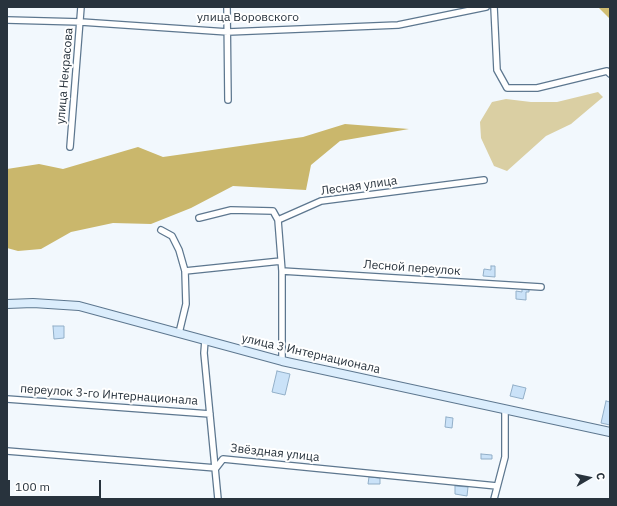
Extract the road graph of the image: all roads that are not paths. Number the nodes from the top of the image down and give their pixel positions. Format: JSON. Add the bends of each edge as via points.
{"nodes":[{"id":1,"x":81,"y":7,"type":"edge"},
{"id":2,"x":227,"y":7,"type":"edge"},
{"id":3,"x":486,"y":7,"type":"edge"},
{"id":4,"x":494,"y":7,"type":"edge"},
{"id":5,"x":7,"y":20,"type":"edge"},
{"id":6,"x":81,"y":22,"type":"junction"},
{"id":7,"x":228,"y":32,"type":"junction"},
{"id":8,"x":610,"y":74,"type":"edge"},
{"id":9,"x":228,"y":100,"type":"dead end"},
{"id":10,"x":70,"y":147,"type":"dead end"},
{"id":11,"x":484,"y":180,"type":"dead end"},
{"id":12,"x":199,"y":218,"type":"dead end"},
{"id":13,"x":278,"y":220,"type":"junction"},
{"id":14,"x":161,"y":230,"type":"dead end"},
{"id":15,"x":281,"y":261,"type":"junction"},
{"id":16,"x":282,"y":270,"type":"junction"},
{"id":17,"x":185,"y":271,"type":"junction"},
{"id":18,"x":541,"y":287,"type":"dead end"},
{"id":19,"x":7,"y":304,"type":"edge"},
{"id":20,"x":179,"y":333,"type":"junction"},
{"id":21,"x":205,"y":340,"type":"junction"},
{"id":22,"x":282,"y":361,"type":"junction"},
{"id":23,"x":7,"y":398,"type":"edge"},
{"id":24,"x":505,"y":410,"type":"junction"},
{"id":25,"x":210,"y":414,"type":"junction"},
{"id":26,"x":610,"y":432,"type":"edge"},
{"id":27,"x":7,"y":451,"type":"edge"},
{"id":28,"x":216,"y":468,"type":"junction"},
{"id":29,"x":497,"y":486,"type":"junction"},
{"id":30,"x":218,"y":499,"type":"edge"},
{"id":31,"x":494,"y":499,"type":"edge"}],
"edges":[{"from":1,"to":6,"type":"street","name":"улица Некрасова"},
{"from":2,"to":7,"type":"street"},
{"from":3,"to":7,"type":"street","name":"улица Воровского","via":[[398,25]]},
{"from":4,"to":8,"type":"street","via":[[497,70],[507,88],[537,88],[607,71]]},
{"from":5,"to":6,"type":"street","name":"улица Воровского"},
{"from":6,"to":7,"type":"street","name":"улица Воровского"},
{"from":6,"to":10,"type":"street","name":"улица Некрасова"},
{"from":7,"to":9,"type":"street"},
{"from":11,"to":13,"type":"street","name":"Лесная улица","via":[[321,201]]},
{"from":12,"to":13,"type":"street","via":[[231,210],[273,211]]},
{"from":13,"to":15,"type":"street"},
{"from":14,"to":17,"type":"street","via":[[172,236],[180,250]]},
{"from":15,"to":16,"type":"street"},
{"from":15,"to":17,"type":"street"},
{"from":16,"to":18,"type":"street","name":"Лесной переулок"},
{"from":16,"to":22,"type":"street"},
{"from":17,"to":20,"type":"street","via":[[186,304]]},
{"from":19,"to":20,"type":"street","name":"улица 3 Интернационала","via":[[33,302],[79,306]]},
{"from":20,"to":21,"type":"street","name":"улица 3 Интернационала"},
{"from":21,"to":22,"type":"street","name":"улица 3 Интернационала"},
{"from":21,"to":25,"type":"street"},
{"from":22,"to":24,"type":"street","name":"улица 3 Интернационала"},
{"from":23,"to":25,"type":"street","name":"переулок 3-го Интернационала"},
{"from":24,"to":26,"type":"street","name":"улица 3 Интернационала"},
{"from":24,"to":29,"type":"street","via":[[505,457]]},
{"from":25,"to":28,"type":"street"},
{"from":27,"to":28,"type":"street"},
{"from":28,"to":29,"type":"street","name":"Звёздная улица","via":[[223,459]]},
{"from":28,"to":30,"type":"street"},
{"from":29,"to":31,"type":"street"}]}
